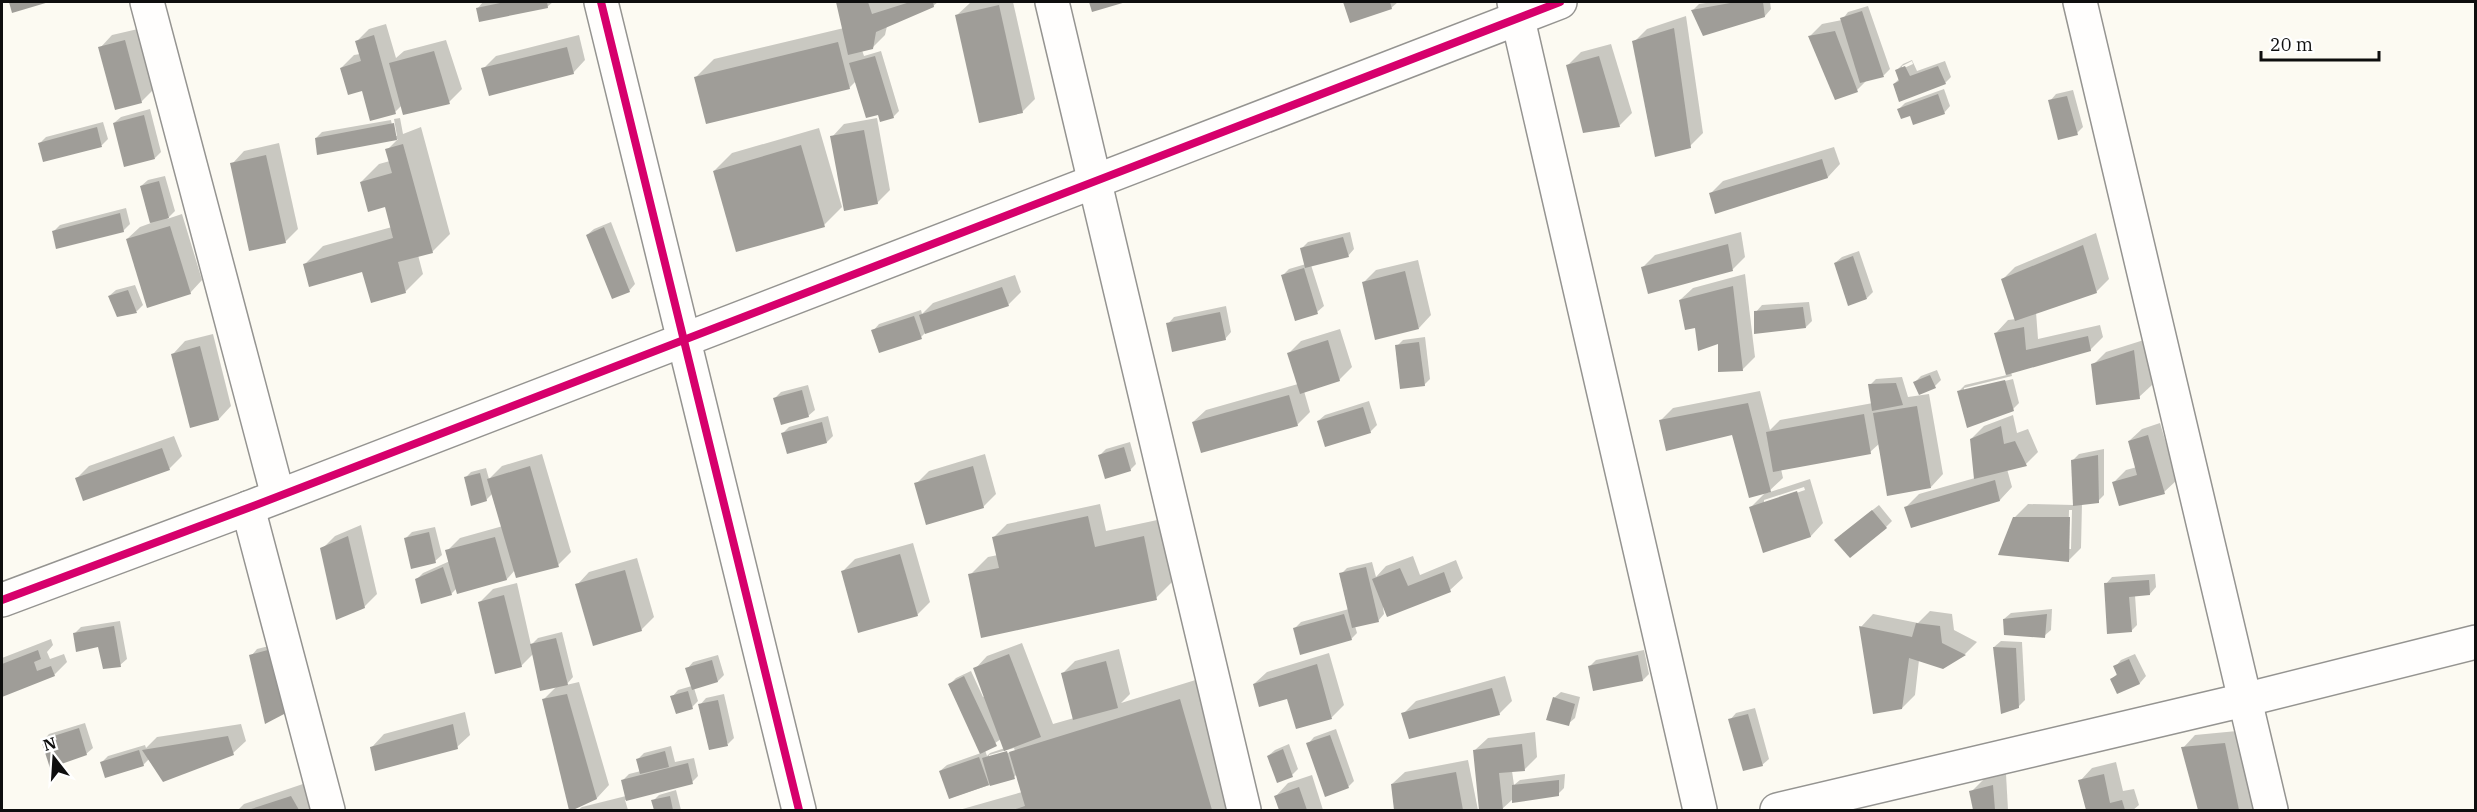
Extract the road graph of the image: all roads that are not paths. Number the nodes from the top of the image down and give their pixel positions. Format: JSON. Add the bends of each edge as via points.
{"nodes":[{"id":1,"x":147,"y":2,"type":"edge"},
{"id":2,"x":601,"y":2,"type":"edge"},
{"id":3,"x":1052,"y":2,"type":"edge"},
{"id":4,"x":1560,"y":2,"type":"edge"},
{"id":5,"x":2080,"y":2,"type":"edge"},
{"id":6,"x":1516,"y":10,"type":"edge"},
{"id":7,"x":1095,"y":183,"type":"junction"},
{"id":8,"x":685,"y":340,"type":"junction"},
{"id":9,"x":263,"y":502,"type":"junction"},
{"id":10,"x":2,"y":600,"type":"edge"},
{"id":11,"x":2475,"y":642,"type":"edge"},
{"id":12,"x":2244,"y":700,"type":"junction"},
{"id":13,"x":328,"y":810,"type":"edge"},
{"id":14,"x":799,"y":810,"type":"edge"},
{"id":15,"x":1244,"y":810,"type":"edge"},
{"id":16,"x":1700,"y":810,"type":"edge"},
{"id":17,"x":1777,"y":810,"type":"edge"},
{"id":18,"x":2271,"y":810,"type":"edge"}],
"edges":[{"from":1,"to":9,"type":"street"},
{"from":2,"to":8,"type":"street"},
{"from":3,"to":7,"type":"street"},
{"from":4,"to":6,"type":"street"},
{"from":5,"to":12,"type":"street"},
{"from":6,"to":7,"type":"street"},
{"from":6,"to":16,"type":"street"},
{"from":7,"to":8,"type":"street"},
{"from":7,"to":15,"type":"street"},
{"from":8,"to":9,"type":"street"},
{"from":8,"to":14,"type":"street"},
{"from":9,"to":10,"type":"street"},
{"from":9,"to":13,"type":"street"},
{"from":11,"to":12,"type":"street"},
{"from":12,"to":17,"type":"street"},
{"from":12,"to":18,"type":"street"}]}
